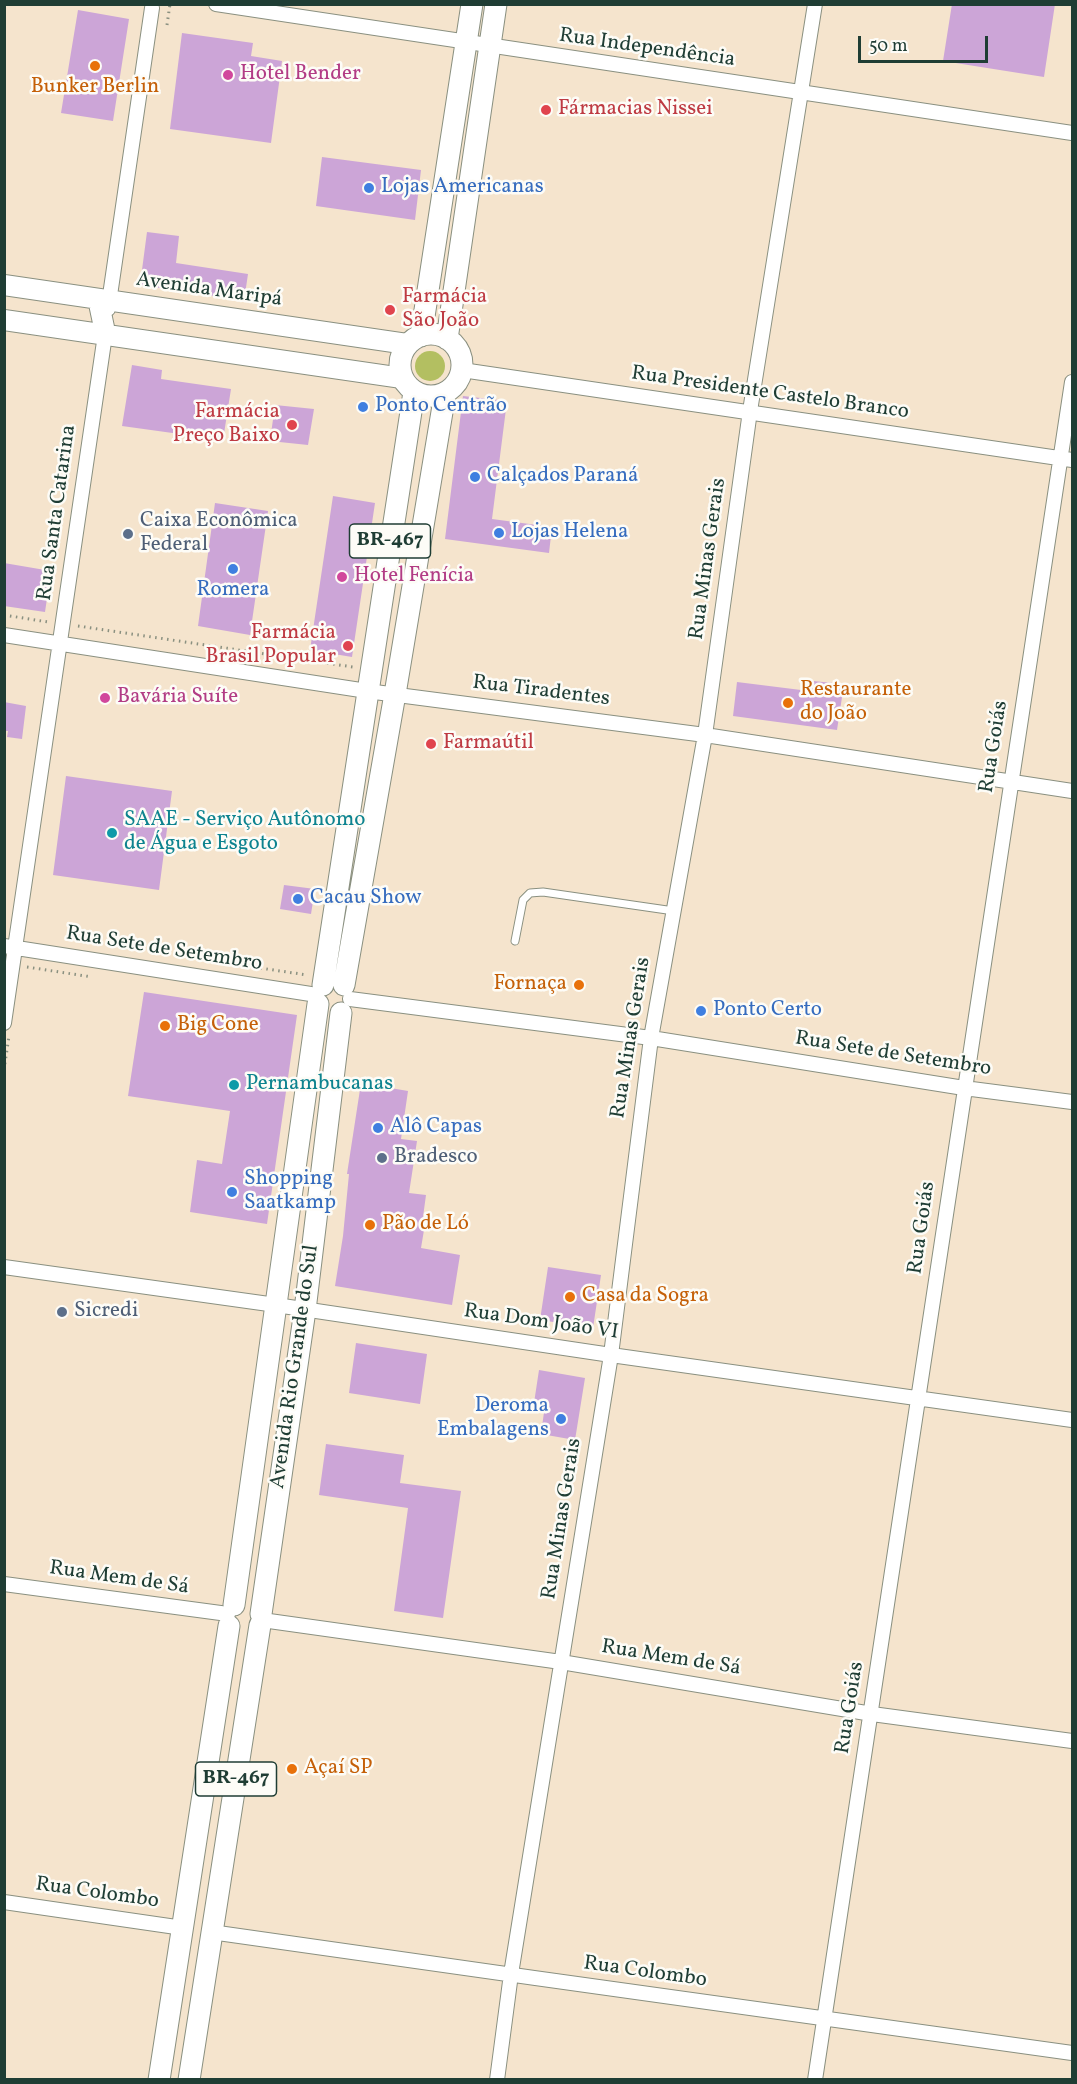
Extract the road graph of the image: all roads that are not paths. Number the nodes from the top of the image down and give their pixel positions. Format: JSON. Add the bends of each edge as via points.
{"nodes":[{"id":1,"x":216,"y":4,"type":"edge"},
{"id":2,"x":472,"y":4,"type":"edge"},
{"id":3,"x":496,"y":4,"type":"edge"},
{"id":4,"x":815,"y":4,"type":"edge"},
{"id":5,"x":153,"y":6,"type":"edge"},
{"id":6,"x":466,"y":43,"type":"junction"},
{"id":7,"x":489,"y":47,"type":"junction"},
{"id":8,"x":802,"y":93,"type":"junction"},
{"id":9,"x":1072,"y":133,"type":"edge"},
{"id":10,"x":4,"y":285,"type":"edge"},
{"id":11,"x":104,"y":299,"type":"junction"},
{"id":12,"x":4,"y":320,"type":"edge"},
{"id":13,"x":105,"y":333,"type":"junction"},
{"id":14,"x":447,"y":339,"type":"junction"},
{"id":15,"x":414,"y":340,"type":"junction"},
{"id":16,"x":462,"y":370,"type":"junction"},
{"id":17,"x":1072,"y":382,"type":"edge"},
{"id":18,"x":408,"y":385,"type":"junction"},
{"id":19,"x":445,"y":394,"type":"junction"},
{"id":20,"x":750,"y":411,"type":"junction"},
{"id":21,"x":1067,"y":459,"type":"edge"},
{"id":22,"x":4,"y":635,"type":"edge"},
{"id":23,"x":60,"y":645,"type":"junction"},
{"id":24,"x":367,"y":691,"type":"junction"},
{"id":25,"x":395,"y":694,"type":"junction"},
{"id":26,"x":705,"y":735,"type":"junction"},
{"id":27,"x":1011,"y":782,"type":"junction"},
{"id":28,"x":1072,"y":791,"type":"edge"},
{"id":29,"x":674,"y":911,"type":"junction"},
{"id":30,"x":515,"y":941,"type":"dead end"},
{"id":31,"x":10,"y":946,"type":"edge"},
{"id":32,"x":332,"y":997,"type":"junction"},
{"id":33,"x":4,"y":1023,"type":"edge"},
{"id":34,"x":651,"y":1038,"type":"junction"},
{"id":35,"x":964,"y":1088,"type":"junction"},
{"id":36,"x":1072,"y":1102,"type":"edge"},
{"id":37,"x":4,"y":1268,"type":"edge"},
{"id":38,"x":276,"y":1305,"type":"junction"},
{"id":39,"x":305,"y":1310,"type":"junction"},
{"id":40,"x":611,"y":1355,"type":"junction"},
{"id":41,"x":920,"y":1398,"type":"junction"},
{"id":42,"x":1072,"y":1420,"type":"edge"},
{"id":43,"x":4,"y":1584,"type":"edge"},
{"id":44,"x":230,"y":1615,"type":"junction"},
{"id":45,"x":261,"y":1620,"type":"junction"},
{"id":46,"x":561,"y":1662,"type":"junction"},
{"id":47,"x":872,"y":1714,"type":"junction"},
{"id":48,"x":1072,"y":1741,"type":"edge"},
{"id":49,"x":4,"y":1902,"type":"edge"},
{"id":50,"x":183,"y":1928,"type":"junction"},
{"id":51,"x":211,"y":1932,"type":"junction"},
{"id":52,"x":511,"y":1974,"type":"junction"},
{"id":53,"x":824,"y":2020,"type":"junction"},
{"id":54,"x":1072,"y":2053,"type":"edge"},
{"id":55,"x":159,"y":2079,"type":"edge"},
{"id":56,"x":189,"y":2079,"type":"edge"},
{"id":57,"x":497,"y":2079,"type":"edge"},
{"id":58,"x":815,"y":2079,"type":"edge"}],
"edges":[{"from":1,"to":6,"type":"street","name":"Rua Independência"},
{"from":2,"to":6,"type":"main road","name":"Avenida Rio Grande do Sul","number":"BR-467"},
{"from":3,"to":7,"type":"main road"},
{"from":4,"to":8,"type":"street","name":"Rua Minas Gerais"},
{"from":5,"to":11,"type":"street"},
{"from":6,"to":7,"type":"street","name":"Rua Independência"},
{"from":6,"to":15,"type":"main road","name":"Avenida Rio Grande do Sul","number":"BR-467"},
{"from":7,"to":8,"type":"street","name":"Rua Independência"},
{"from":7,"to":14,"type":"main road"},
{"from":8,"to":9,"type":"street","name":"Rua Independência"},
{"from":8,"to":20,"type":"street","name":"Rua Minas Gerais"},
{"from":10,"to":11,"type":"main road","name":"Avenida Maripá"},
{"from":11,"to":13,"type":"main road"},
{"from":11,"to":15,"type":"main road","name":"Avenida Maripá"},
{"from":12,"to":13,"type":"main road"},
{"from":13,"to":18,"type":"main road"},
{"from":13,"to":23,"type":"street","name":"Rua Santa Catarina"},
{"from":14,"to":15,"type":"main road","via":[[437,335]]},
{"from":14,"to":16,"type":"main road","via":[[460,355]]},
{"from":15,"to":18,"type":"main road","name":"Avenida Rio Grande do Sul","number":"BR-467","via":[[400,358]]},
{"from":16,"to":19,"type":"main road","name":"Avenida Rio Grande do Sul","number":"BR-467","via":[[456,384]]},
{"from":16,"to":20,"type":"street","name":"Rua Presidente Castelo Branco"},
{"from":17,"to":21,"type":"street","name":"Rua Goiás"},
{"from":18,"to":19,"type":"main road","via":[[434,397]]},
{"from":18,"to":24,"type":"main road","name":"Avenida Rio Grande do Sul","number":"BR-467"},
{"from":19,"to":25,"type":"main road","name":"Avenida Rio Grande do Sul","number":"BR-467"},
{"from":20,"to":21,"type":"street","name":"Rua Presidente Castelo Branco"},
{"from":20,"to":26,"type":"street","name":"Rua Minas Gerais"},
{"from":21,"to":27,"type":"street","name":"Rua Goiás"},
{"from":22,"to":23,"type":"street","name":"Rua Tiradentes"},
{"from":23,"to":24,"type":"street","name":"Rua Tiradentes"},
{"from":23,"to":31,"type":"street","name":"Rua Santa Catarina"},
{"from":24,"to":25,"type":"street","name":"Rua Tiradentes"},
{"from":24,"to":32,"type":"main road","name":"Avenida Rio Grande do Sul","number":"BR-467"},
{"from":25,"to":26,"type":"street","name":"Rua Tiradentes"},
{"from":25,"to":32,"type":"main road","name":"Avenida Rio Grande do Sul","number":"BR-467"},
{"from":26,"to":27,"type":"street","name":"Rua Tiradentes"},
{"from":26,"to":29,"type":"street","name":"Rua Minas Gerais"},
{"from":27,"to":28,"type":"street","name":"Rua Tiradentes"},
{"from":27,"to":35,"type":"street","name":"Rua Goiás"},
{"from":29,"to":30,"type":"lane","via":[[530,893],[523,900]]},
{"from":29,"to":34,"type":"street","name":"Rua Minas Gerais"},
{"from":31,"to":32,"type":"street","name":"Rua Sete de Setembro"},
{"from":31,"to":33,"type":"street","name":"Rua Santa Catarina"},
{"from":32,"to":34,"type":"street","name":"Rua Sete de Setembro"},
{"from":32,"to":38,"type":"main road","name":"Avenida Rio Grande do Sul","number":"BR-467"},
{"from":32,"to":39,"type":"main road","name":"Avenida Rio Grande do Sul","number":"BR-467"},
{"from":34,"to":35,"type":"street","name":"Rua Sete de Setembro"},
{"from":34,"to":40,"type":"street","name":"Rua Minas Gerais"},
{"from":35,"to":36,"type":"street","name":"Rua Sete de Setembro"},
{"from":35,"to":41,"type":"street","name":"Rua Goiás"},
{"from":37,"to":38,"type":"street","name":"Rua Dom João VI"},
{"from":38,"to":39,"type":"street","name":"Rua Dom João VI"},
{"from":38,"to":44,"type":"main road","name":"Avenida Rio Grande do Sul","number":"BR-467"},
{"from":39,"to":40,"type":"street","name":"Rua Dom João VI"},
{"from":39,"to":45,"type":"main road","name":"Avenida Rio Grande do Sul","number":"BR-467"},
{"from":40,"to":41,"type":"street","name":"Rua Dom João VI"},
{"from":40,"to":46,"type":"street","name":"Rua Minas Gerais"},
{"from":41,"to":42,"type":"street","name":"Rua Dom João VI"},
{"from":41,"to":47,"type":"street","name":"Rua Goiás"},
{"from":43,"to":44,"type":"street","name":"Rua Mem de Sá"},
{"from":44,"to":45,"type":"main road","via":[[239,1602],[250,1602],[259,1609]]},
{"from":44,"to":45,"type":"main road","via":[[237,1634],[253,1634]]},
{"from":44,"to":50,"type":"main road","name":"Avenida Rio Grande do Sul","number":"BR-467"},
{"from":45,"to":46,"type":"street","name":"Rua Mem de Sá"},
{"from":45,"to":51,"type":"main road","name":"Avenida Rio Grande do Sul","number":"BR-467"},
{"from":46,"to":47,"type":"street","name":"Rua Mem de Sá"},
{"from":46,"to":52,"type":"street","name":"Rua Minas Gerais"},
{"from":47,"to":48,"type":"street","name":"Rua Mem de Sá"},
{"from":47,"to":53,"type":"street","name":"Rua Goiás"},
{"from":49,"to":50,"type":"street","name":"Rua Colombo"},
{"from":50,"to":55,"type":"main road","name":"Avenida Rio Grande do Sul","number":"BR-467"},
{"from":51,"to":52,"type":"street","name":"Rua Colombo"},
{"from":51,"to":56,"type":"main road","name":"Avenida Rio Grande do Sul","number":"BR-467"},
{"from":52,"to":53,"type":"street","name":"Rua Colombo"},
{"from":52,"to":57,"type":"street","name":"Rua Minas Gerais"},
{"from":53,"to":54,"type":"street","name":"Rua Colombo"},
{"from":53,"to":58,"type":"street","name":"Rua Goiás"}]}
